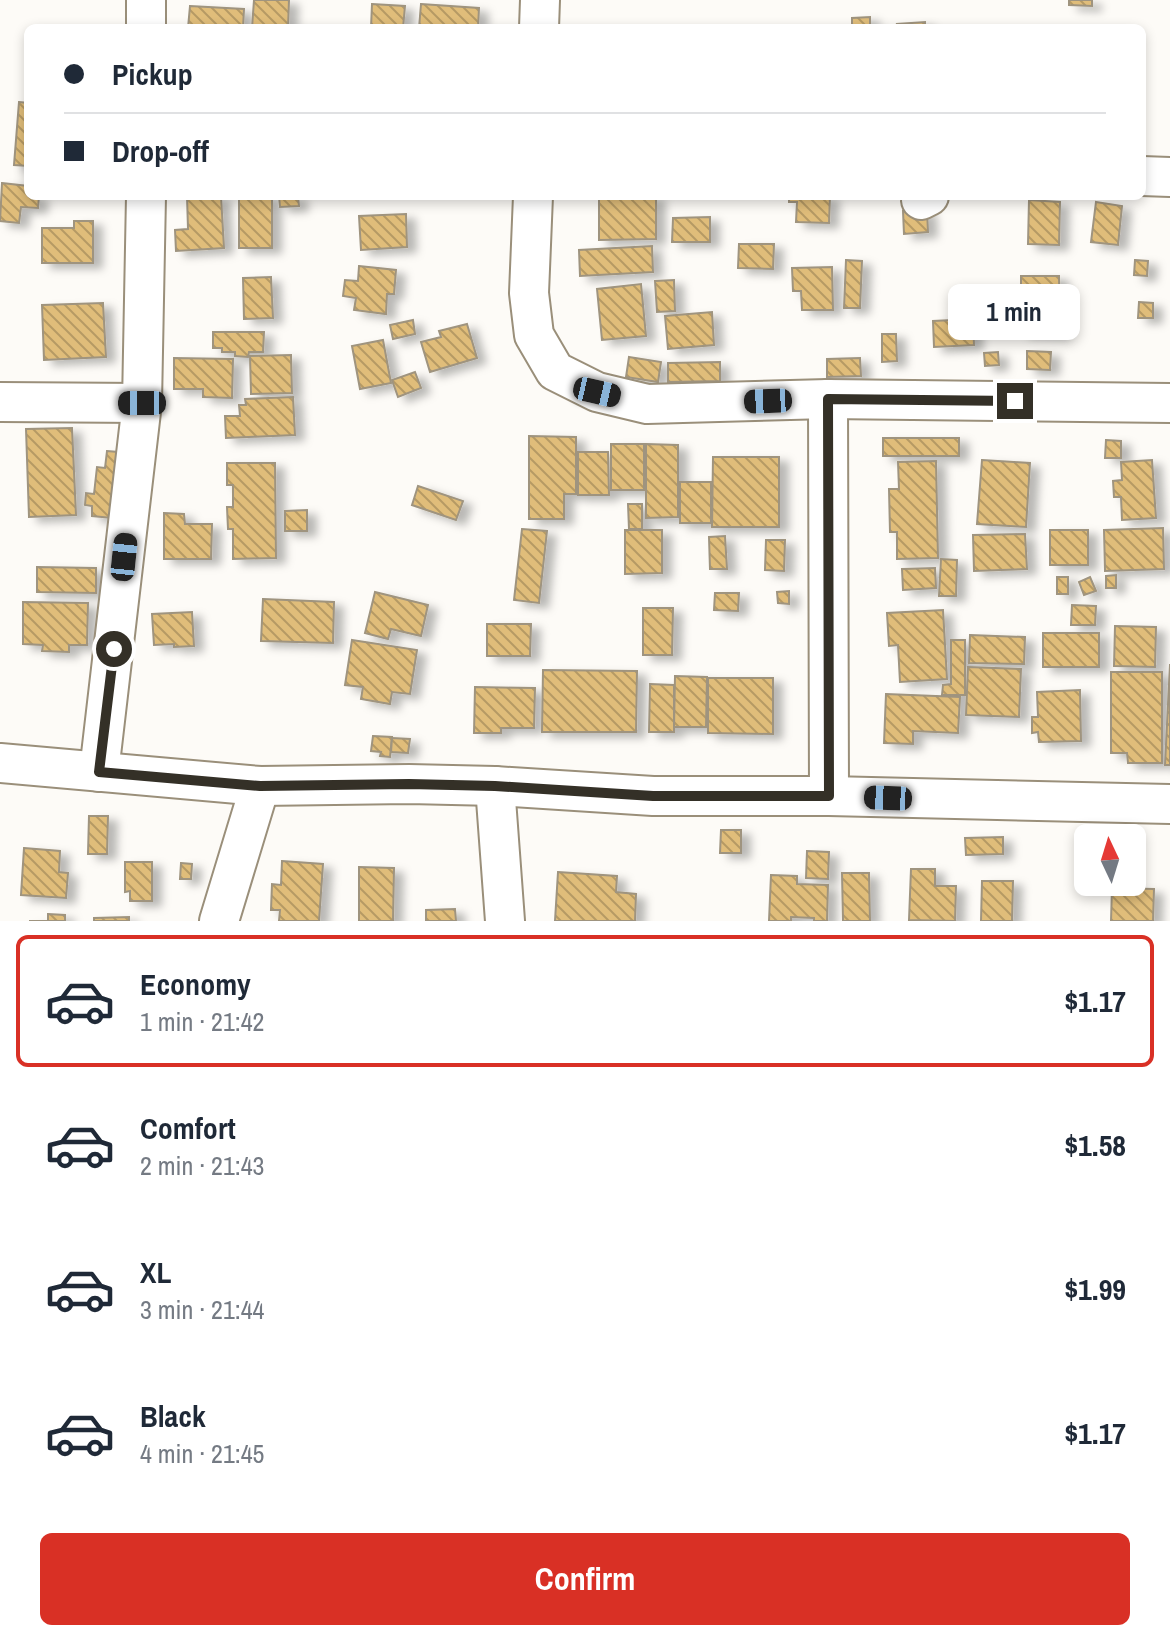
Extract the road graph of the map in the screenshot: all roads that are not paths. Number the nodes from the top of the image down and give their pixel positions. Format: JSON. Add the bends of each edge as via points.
{"nodes":[{"id":1,"x":146,"y":0,"type":"edge"},
{"id":2,"x":540,"y":0,"type":"edge"},
{"id":3,"x":146,"y":24,"type":"edge"},
{"id":4,"x":539,"y":24,"type":"edge"},
{"id":5,"x":1146,"y":176,"type":"edge"},
{"id":6,"x":1170,"y":177,"type":"edge"},
{"id":7,"x":146,"y":200,"type":"edge"},
{"id":8,"x":533,"y":200,"type":"edge"},
{"id":9,"x":828,"y":399,"type":"junction"},
{"id":10,"x":0,"y":402,"type":"edge"},
{"id":11,"x":142,"y":403,"type":"junction"},
{"id":12,"x":1170,"y":403,"type":"edge"},
{"id":13,"x":0,"y":763,"type":"edge"},
{"id":14,"x":99,"y":772,"type":"junction"},
{"id":15,"x":260,"y":786,"type":"junction"},
{"id":16,"x":495,"y":786,"type":"junction"},
{"id":17,"x":829,"y":796,"type":"junction"},
{"id":18,"x":1170,"y":804,"type":"edge"},
{"id":19,"x":219,"y":921,"type":"edge"},
{"id":20,"x":505,"y":921,"type":"edge"}],
"edges":[{"from":1,"to":3,"type":"street"},
{"from":2,"to":4,"type":"street"},
{"from":5,"to":6,"type":"street"},
{"from":7,"to":11,"type":"street"},
{"from":8,"to":9,"type":"street","via":[[529,293],[534,335],[555,371],[597,392],[647,404]]},
{"from":9,"to":12,"type":"street"},
{"from":9,"to":17,"type":"street"},
{"from":10,"to":11,"type":"street"},
{"from":11,"to":14,"type":"street"},
{"from":13,"to":14,"type":"street"},
{"from":14,"to":15,"type":"street"},
{"from":15,"to":16,"type":"street"},
{"from":15,"to":19,"type":"street"},
{"from":16,"to":17,"type":"street","via":[[653,796]]},
{"from":16,"to":20,"type":"street"},
{"from":17,"to":18,"type":"street"}]}
